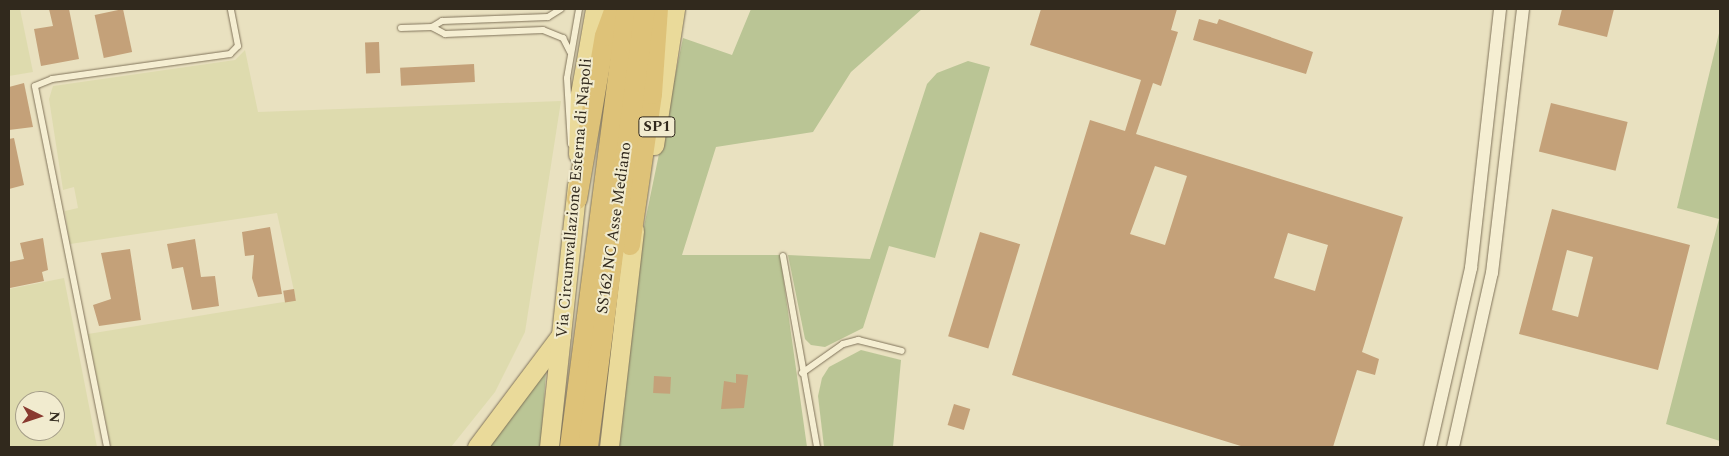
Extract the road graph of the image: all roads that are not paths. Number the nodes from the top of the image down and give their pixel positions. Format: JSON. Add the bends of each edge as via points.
{"nodes":[{"id":1,"x":231,"y":9,"type":"edge"},
{"id":2,"x":562,"y":9,"type":"edge"},
{"id":3,"x":579,"y":9,"type":"edge"},
{"id":4,"x":595,"y":9,"type":"edge"},
{"id":5,"x":615,"y":9,"type":"edge"},
{"id":6,"x":627,"y":9,"type":"edge"},
{"id":7,"x":645,"y":9,"type":"edge"},
{"id":8,"x":658,"y":9,"type":"edge"},
{"id":9,"x":675,"y":9,"type":"edge"},
{"id":10,"x":1500,"y":9,"type":"edge"},
{"id":11,"x":1523,"y":9,"type":"edge"},
{"id":12,"x":432,"y":27,"type":"junction"},
{"id":13,"x":401,"y":28,"type":"dead end"},
{"id":14,"x":570,"y":52,"type":"junction"},
{"id":15,"x":578,"y":164,"type":"junction"},
{"id":16,"x":577,"y":199,"type":"junction"},
{"id":17,"x":630,"y":245,"type":"junction"},
{"id":18,"x":783,"y":256,"type":"dead end"},
{"id":19,"x":563,"y":332,"type":"junction"},
{"id":20,"x":902,"y":351,"type":"dead end"},
{"id":21,"x":802,"y":373,"type":"junction"},
{"id":22,"x":107,"y":447,"type":"edge"},
{"id":23,"x":476,"y":447,"type":"edge"},
{"id":24,"x":549,"y":447,"type":"edge"},
{"id":25,"x":570,"y":447,"type":"edge"},
{"id":26,"x":588,"y":447,"type":"edge"},
{"id":27,"x":609,"y":447,"type":"edge"},
{"id":28,"x":817,"y":447,"type":"edge"},
{"id":29,"x":1430,"y":447,"type":"edge"},
{"id":30,"x":1453,"y":447,"type":"edge"}],
"edges":[{"from":1,"to":22,"type":"lane","via":[[238,46],[230,54],[52,79],[36,86]]},
{"from":2,"to":12,"type":"lane","via":[[548,17],[442,20]]},
{"from":3,"to":14,"type":"lane"},
{"from":4,"to":15,"type":"main road","name":"Via Circumvallazione Esterna di Napoli","via":[[580,94]]},
{"from":5,"to":16,"type":"highway","via":[[605,36]]},
{"from":6,"to":25,"type":"highway","name":"SS162 NC Asse Mediano"},
{"from":7,"to":26,"type":"highway","name":"SS162 NC Asse Mediano"},
{"from":8,"to":17,"type":"highway","via":[[652,94]]},
{"from":9,"to":17,"type":"main road","number":"SP1","via":[[654,141]]},
{"from":10,"to":29,"type":"street","via":[[1470,278]]},
{"from":11,"to":30,"type":"street","via":[[1492,273]]},
{"from":12,"to":13,"type":"lane"},
{"from":12,"to":14,"type":"lane","via":[[445,34],[554,32]]},
{"from":14,"to":15,"type":"lane","via":[[569,136]]},
{"from":15,"to":16,"type":"main road","name":"Via Circumvallazione Esterna di Napoli"},
{"from":16,"to":19,"type":"main road","name":"Via Circumvallazione Esterna di Napoli"},
{"from":17,"to":27,"type":"main road","number":"SP1"},
{"from":18,"to":21,"type":"lane"},
{"from":19,"to":23,"type":"main road"},
{"from":19,"to":24,"type":"main road","name":"Via Circumvallazione Esterna di Napoli"},
{"from":20,"to":21,"type":"lane","via":[[858,340],[843,344]]},
{"from":21,"to":28,"type":"lane"}]}
